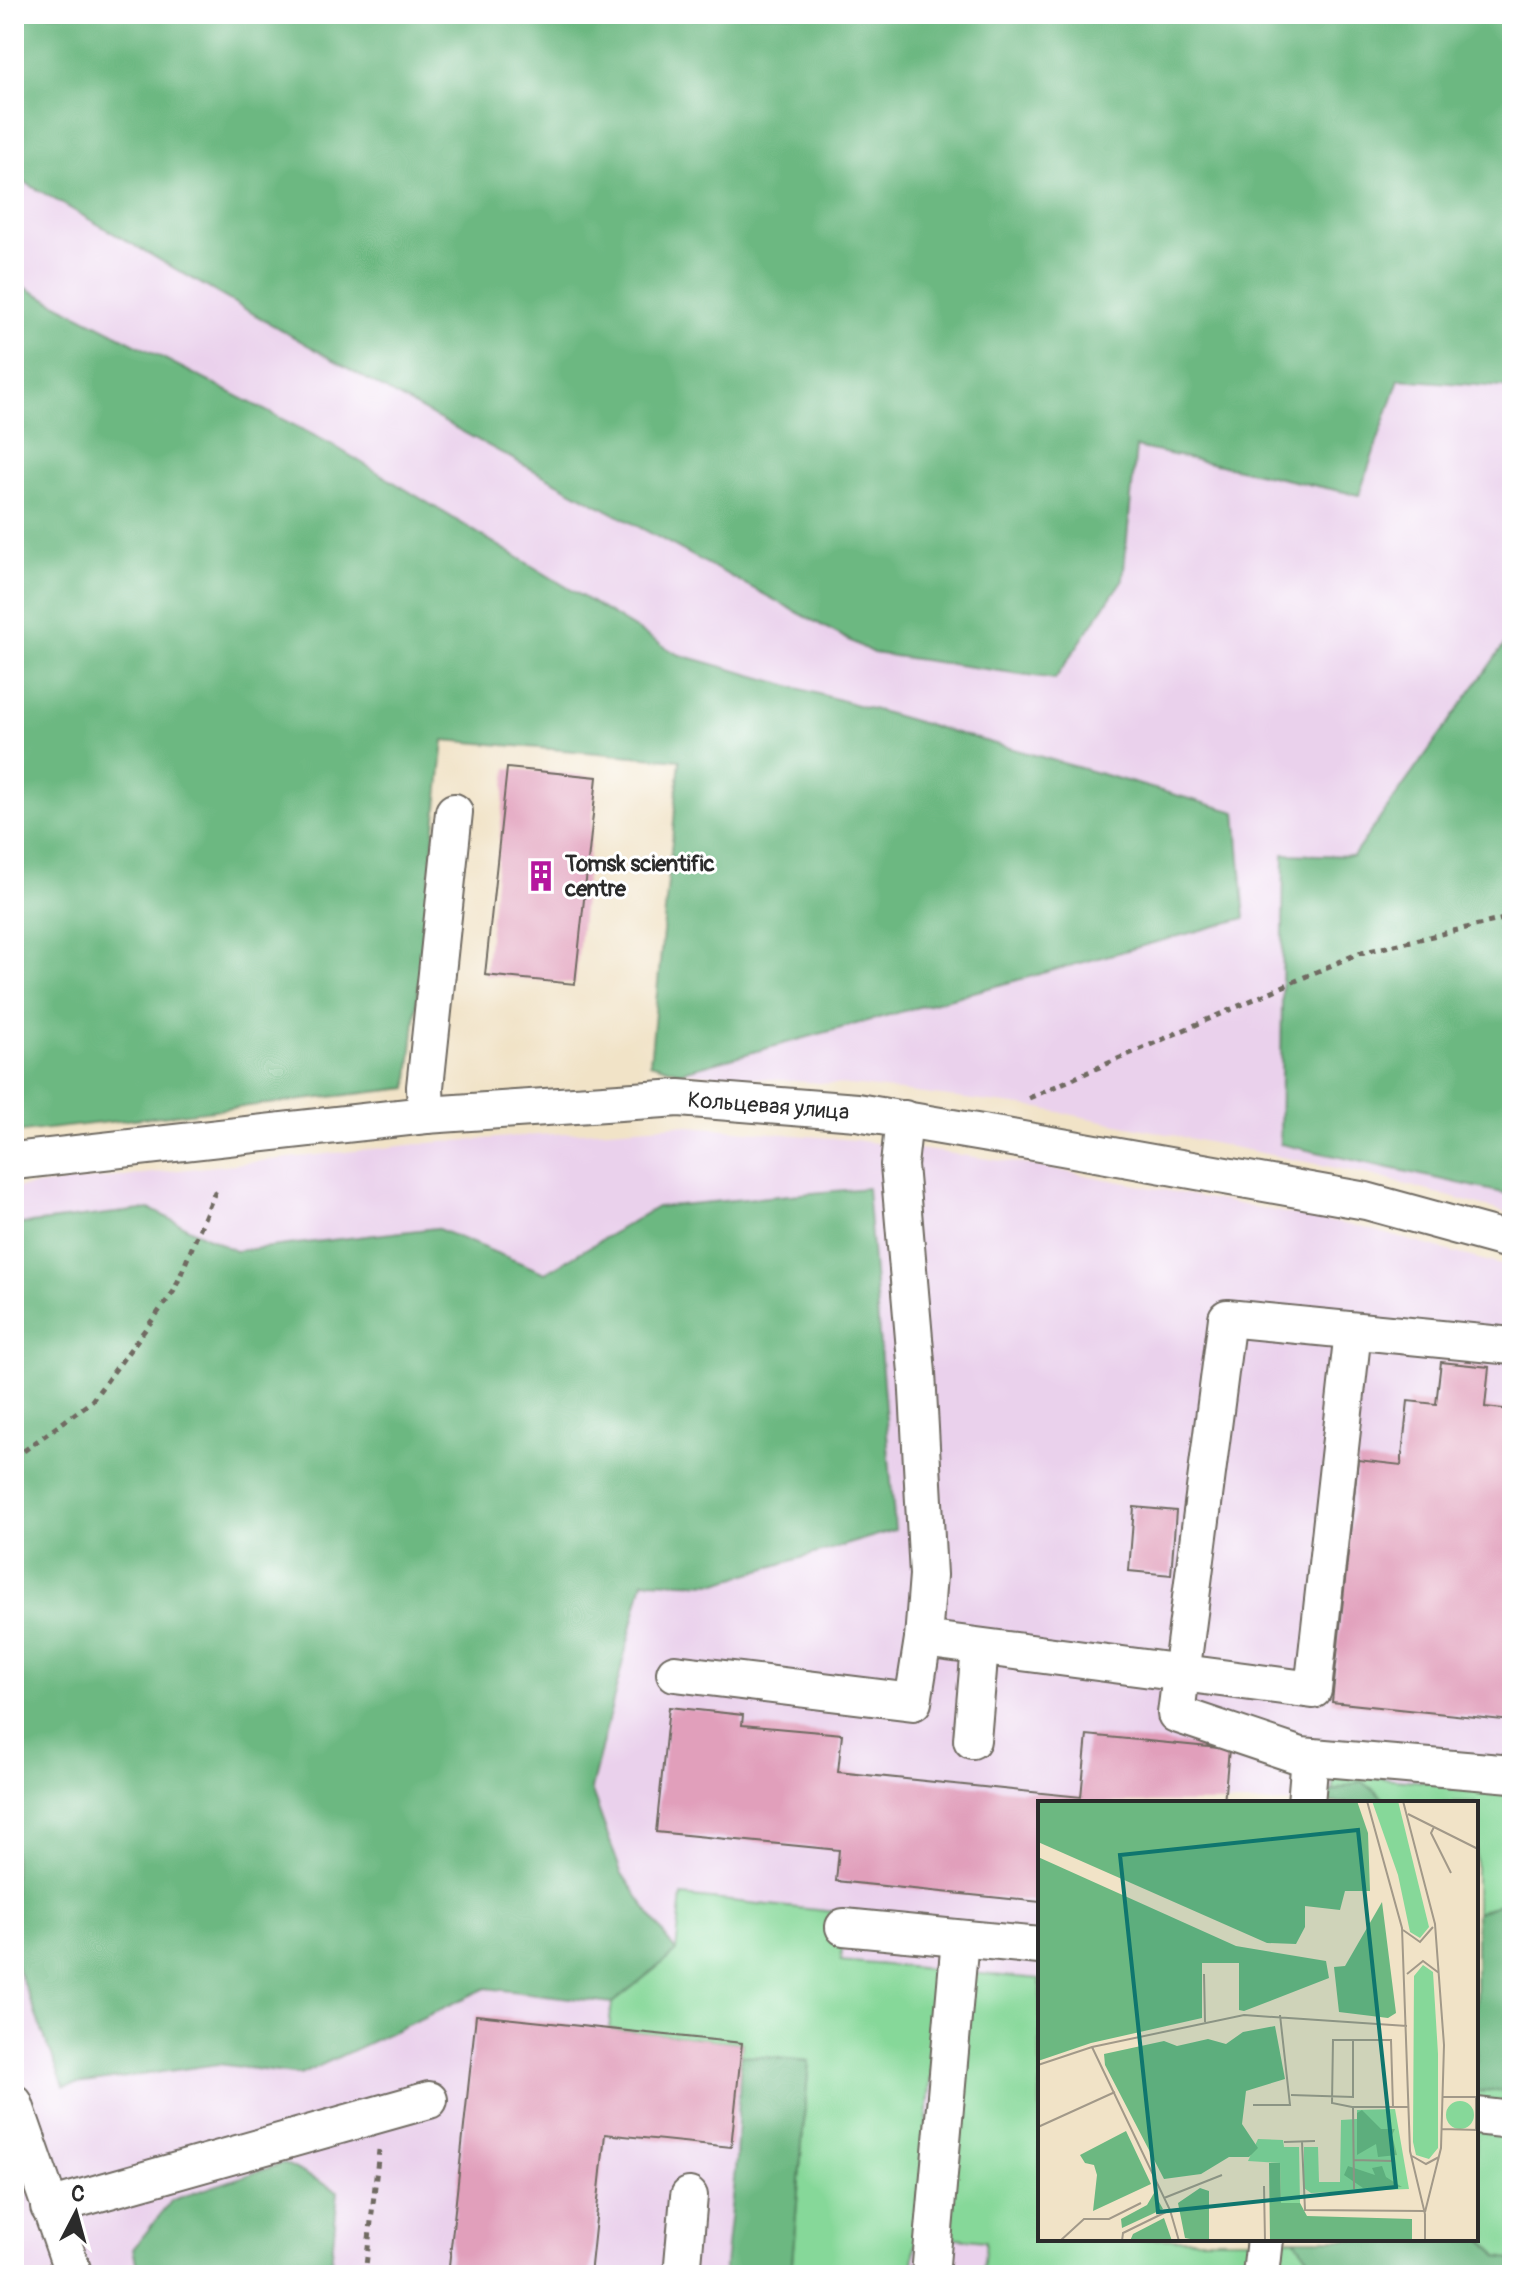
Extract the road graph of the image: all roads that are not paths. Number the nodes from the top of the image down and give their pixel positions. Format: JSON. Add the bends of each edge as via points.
{"nodes":[{"id":1,"x":454,"y":812,"type":"dead end"},
{"id":2,"x":426,"y":1115,"type":"junction"},
{"id":3,"x":904,"y":1119,"type":"junction"},
{"id":4,"x":14,"y":1161,"type":"edge"},
{"id":5,"x":1512,"y":1241,"type":"edge"},
{"id":6,"x":1353,"y":1331,"type":"junction"},
{"id":7,"x":1512,"y":1346,"type":"edge"},
{"id":8,"x":923,"y":1639,"type":"junction"},
{"id":9,"x":980,"y":1647,"type":"junction"},
{"id":10,"x":675,"y":1673,"type":"dead end"},
{"id":11,"x":1182,"y":1673,"type":"junction"},
{"id":12,"x":972,"y":1740,"type":"dead end"},
{"id":13,"x":1310,"y":1757,"type":"junction"},
{"id":14,"x":1512,"y":1774,"type":"edge"},
{"id":15,"x":1306,"y":1801,"type":"edge"},
{"id":16,"x":844,"y":1927,"type":"dead end"},
{"id":17,"x":960,"y":1939,"type":"junction"},
{"id":18,"x":1038,"y":1946,"type":"edge"},
{"id":19,"x":429,"y":2100,"type":"dead end"},
{"id":20,"x":14,"y":2103,"type":"edge"},
{"id":21,"x":1478,"y":2116,"type":"edge"},
{"id":22,"x":1512,"y":2120,"type":"edge"},
{"id":23,"x":689,"y":2196,"type":"dead end"},
{"id":24,"x":49,"y":2207,"type":"junction"},
{"id":25,"x":1265,"y":2241,"type":"edge"},
{"id":26,"x":74,"y":2275,"type":"edge"},
{"id":27,"x":682,"y":2275,"type":"edge"},
{"id":28,"x":930,"y":2275,"type":"edge"},
{"id":29,"x":1261,"y":2275,"type":"edge"}],
"edges":[{"from":1,"to":2,"type":"street"},
{"from":2,"to":3,"type":"street","name":"Кольцевая улица","via":[[679,1098]]},
{"from":2,"to":4,"type":"street","name":"Кольцевая улица"},
{"from":3,"to":5,"type":"street","name":"Кольцевая улица","via":[[1366,1201]]},
{"from":3,"to":8,"type":"street","via":[[899,1165],[928,1575]]},
{"from":6,"to":7,"type":"street"},
{"from":6,"to":11,"type":"street","via":[[1227,1318]]},
{"from":6,"to":11,"type":"street","via":[[1313,1690]]},
{"from":8,"to":9,"type":"street"},
{"from":8,"to":10,"type":"street","via":[[913,1702]]},
{"from":9,"to":11,"type":"street"},
{"from":9,"to":12,"type":"street"},
{"from":11,"to":13,"type":"street","via":[[1176,1714]]},
{"from":13,"to":14,"type":"street"},
{"from":13,"to":15,"type":"street"},
{"from":16,"to":17,"type":"street"},
{"from":17,"to":18,"type":"street"},
{"from":17,"to":28,"type":"street"},
{"from":19,"to":24,"type":"street"},
{"from":20,"to":24,"type":"street"},
{"from":21,"to":22,"type":"street"},
{"from":23,"to":27,"type":"street"},
{"from":24,"to":26,"type":"street"},
{"from":25,"to":29,"type":"street"}]}
